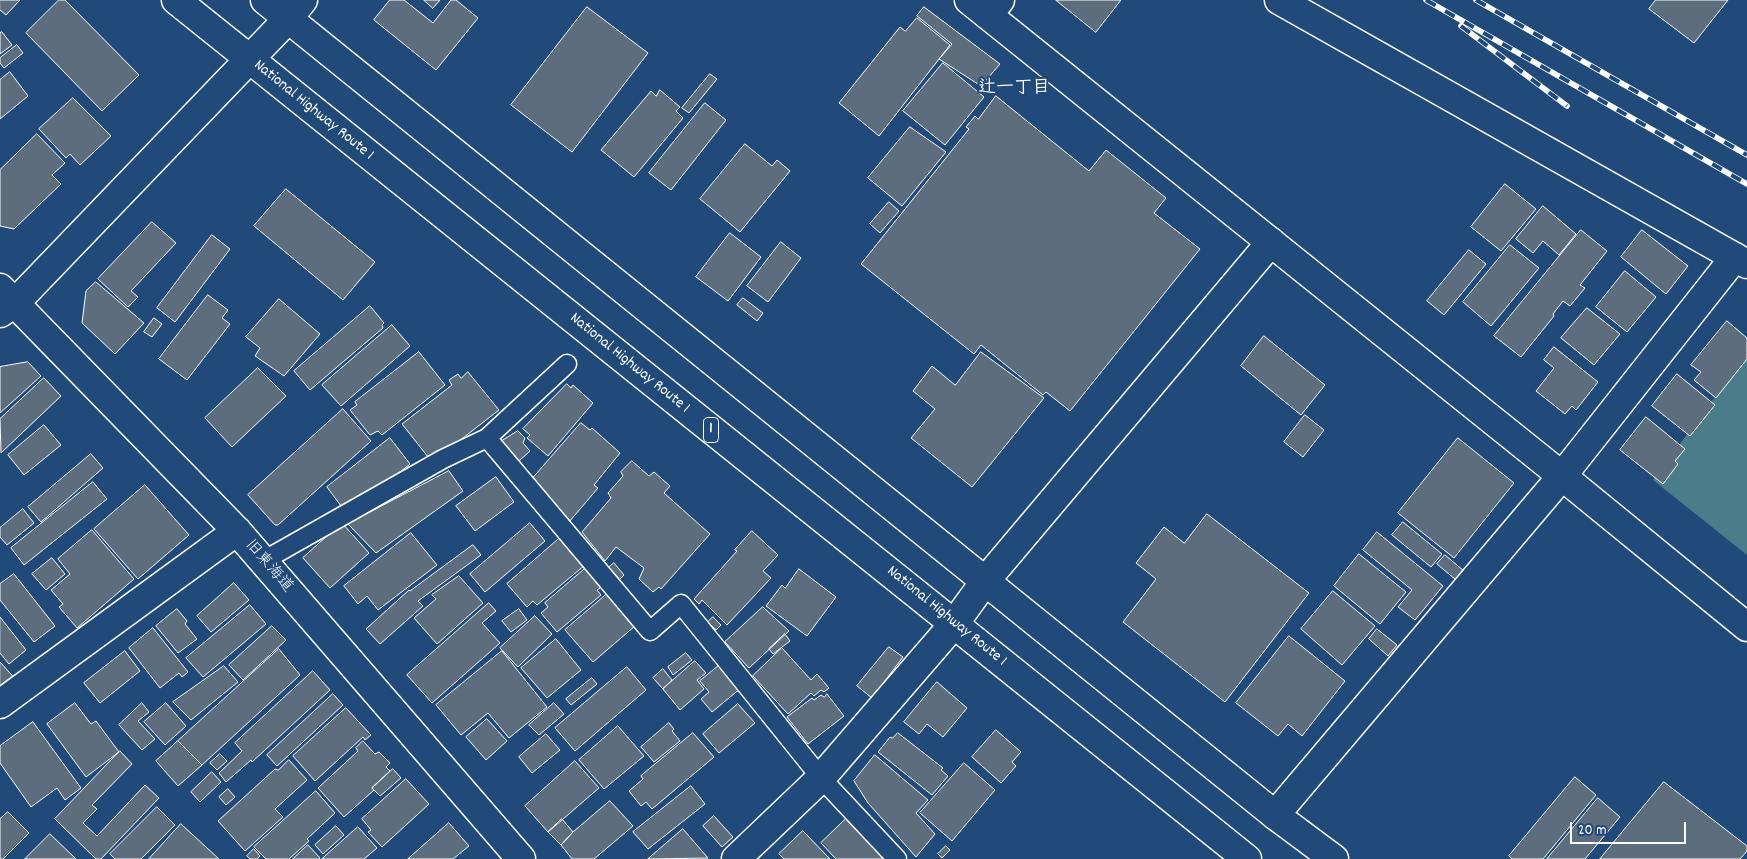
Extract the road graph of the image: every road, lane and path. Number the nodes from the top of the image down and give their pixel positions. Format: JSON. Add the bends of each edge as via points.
{"nodes":[{"id":1,"x":176,"y":0,"type":"edge"},
{"id":2,"x":265,"y":0,"type":"edge"},
{"id":3,"x":1279,"y":0,"type":"edge"},
{"id":4,"x":986,"y":5,"type":"edge"},
{"id":5,"x":296,"y":9,"type":"edge"},
{"id":6,"x":249,"y":59,"type":"junction"},
{"id":7,"x":1271,"y":242,"type":"junction"},
{"id":8,"x":1741,"y":261,"type":"edge"},
{"id":9,"x":5,"y":301,"type":"edge"},
{"id":10,"x":567,"y":364,"type":"dead end"},
{"id":11,"x":487,"y":438,"type":"junction"},
{"id":12,"x":1562,"y":476,"type":"junction"},
{"id":13,"x":237,"y":531,"type":"junction"},
{"id":14,"x":263,"y":561,"type":"junction"},
{"id":15,"x":986,"y":580,"type":"junction"},
{"id":16,"x":954,"y":624,"type":"junction"},
{"id":17,"x":1747,"y":627,"type":"edge"},
{"id":18,"x":0,"y":704,"type":"edge"},
{"id":19,"x":821,"y":778,"type":"junction"},
{"id":20,"x":1275,"y":815,"type":"junction"},
{"id":21,"x":521,"y":859,"type":"edge"},
{"id":22,"x":736,"y":859,"type":"edge"},
{"id":23,"x":897,"y":859,"type":"edge"},
{"id":24,"x":1247,"y":859,"type":"edge"},
{"id":25,"x":1334,"y":859,"type":"edge"}],
"edges":[{"from":1,"to":6,"type":"main road","name":"National Highway Route 1","number":"1"},
{"from":2,"to":5,"type":"main road"},
{"from":3,"to":8,"type":"main road"},
{"from":4,"to":7,"type":"main road"},
{"from":5,"to":6,"type":"main road"},
{"from":5,"to":15,"type":"main road"},
{"from":6,"to":9,"type":"main road"},
{"from":6,"to":16,"type":"main road","name":"National Highway Route 1","number":"1"},
{"from":7,"to":12,"type":"main road"},
{"from":7,"to":15,"type":"main road"},
{"from":8,"to":12,"type":"main road"},
{"from":9,"to":13,"type":"main road","name":"旧東海道"},
{"from":10,"to":11,"type":"lane"},
{"from":11,"to":14,"type":"lane","via":[[443,458]]},
{"from":11,"to":19,"type":"lane","via":[[650,631],[681,604]]},
{"from":12,"to":17,"type":"main road"},
{"from":12,"to":20,"type":"main road"},
{"from":13,"to":14,"type":"main road","name":"旧東海道"},
{"from":13,"to":18,"type":"main road"},
{"from":14,"to":21,"type":"main road","name":"旧東海道"},
{"from":15,"to":16,"type":"main road"},
{"from":15,"to":20,"type":"main road"},
{"from":16,"to":19,"type":"main road"},
{"from":16,"to":24,"type":"main road","name":"National Highway Route 1","number":"1"},
{"from":19,"to":22,"type":"main road"},
{"from":19,"to":23,"type":"lane"},
{"from":20,"to":25,"type":"main road"}]}
